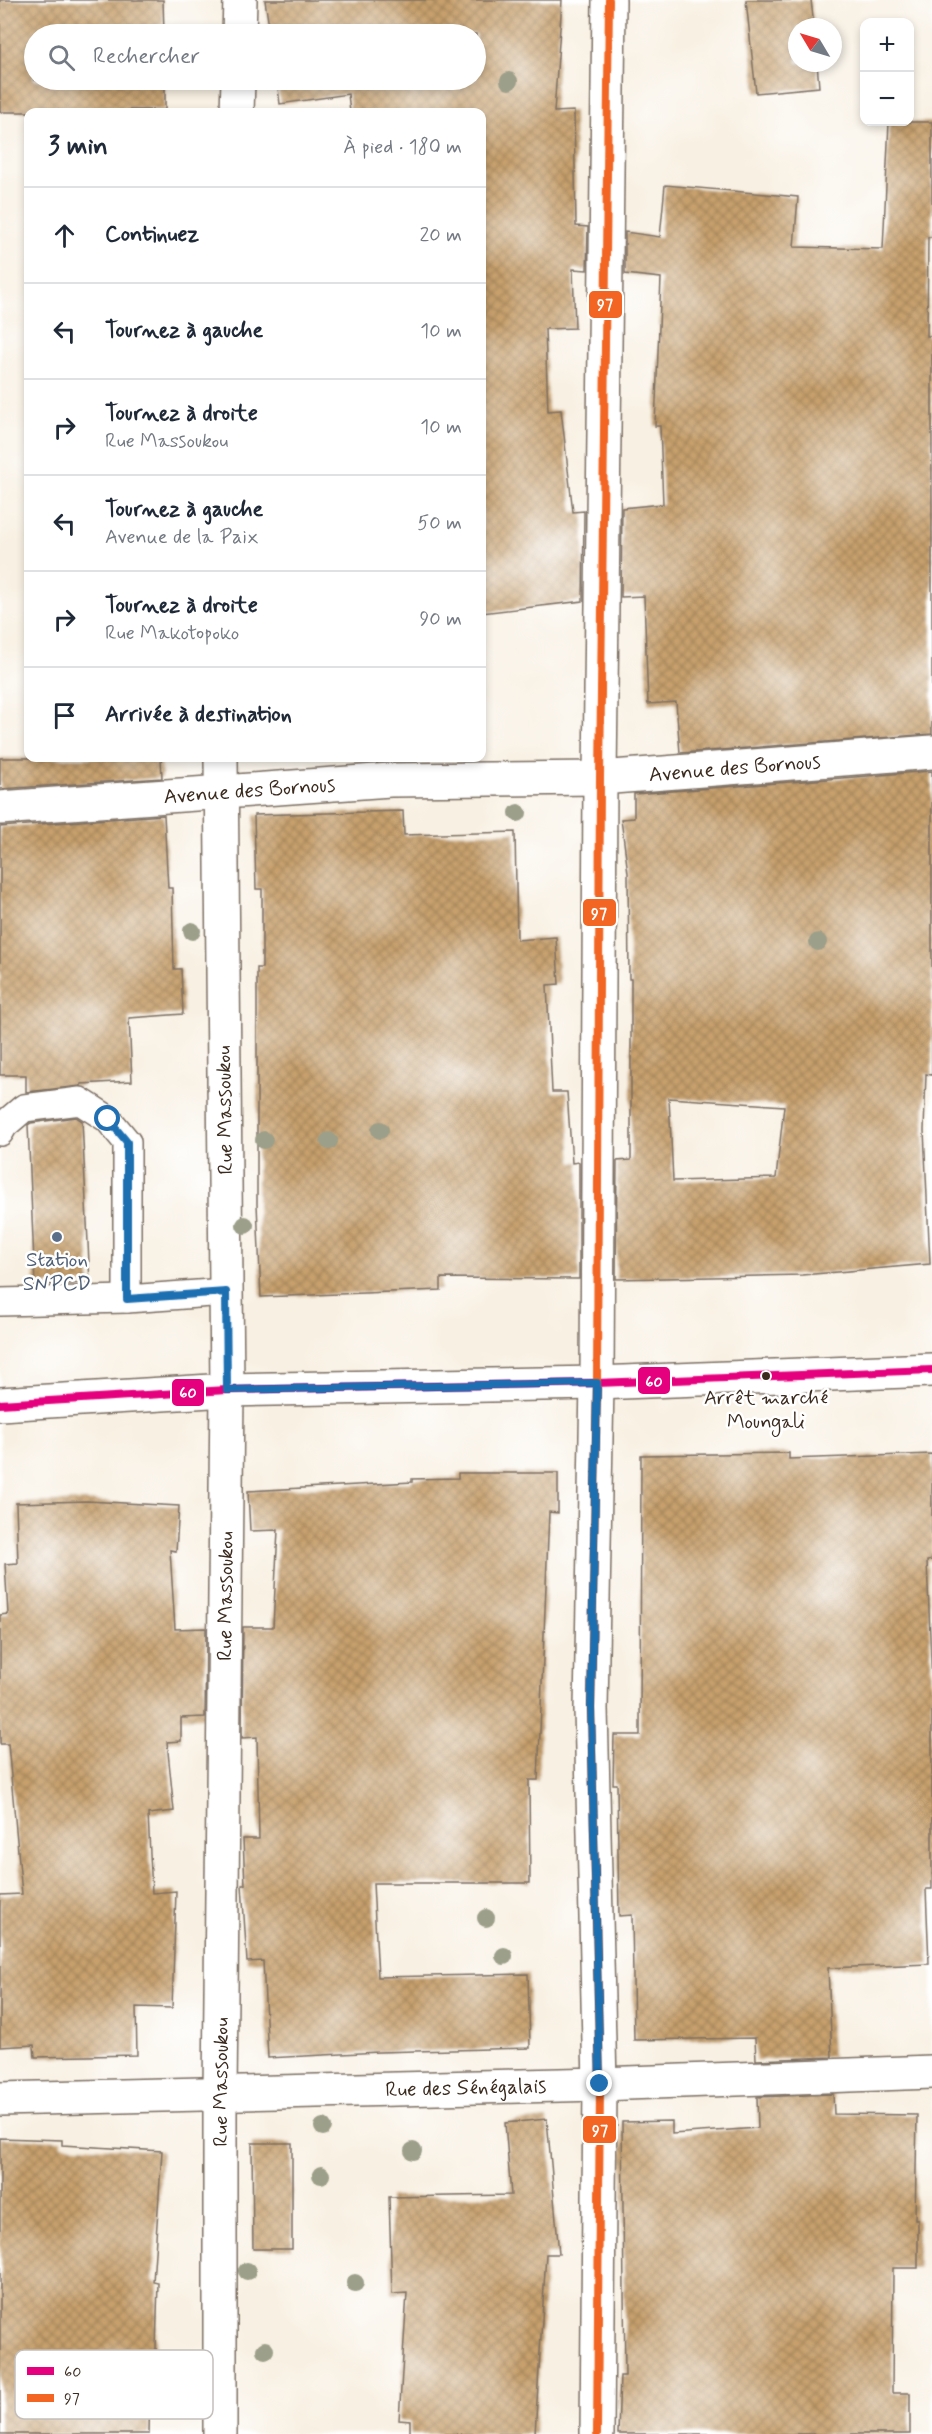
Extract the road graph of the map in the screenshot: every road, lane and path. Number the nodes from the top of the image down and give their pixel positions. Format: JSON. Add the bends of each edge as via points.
{"nodes":[{"id":1,"x":240,"y":0,"type":"edge"},
{"id":2,"x":609,"y":0,"type":"edge"},
{"id":3,"x":239,"y":24,"type":"edge"},
{"id":4,"x":238,"y":90,"type":"edge"},
{"id":5,"x":237,"y":108,"type":"edge"},
{"id":6,"x":932,"y":752,"type":"edge"},
{"id":7,"x":221,"y":762,"type":"edge"},
{"id":8,"x":600,"y":778,"type":"junction"},
{"id":9,"x":220,"y":791,"type":"junction"},
{"id":10,"x":0,"y":808,"type":"edge"},
{"id":11,"x":0,"y":1132,"type":"edge"},
{"id":12,"x":226,"y":1292,"type":"junction"},
{"id":13,"x":127,"y":1299,"type":"junction"},
{"id":14,"x":0,"y":1302,"type":"edge"},
{"id":15,"x":932,"y":1370,"type":"edge"},
{"id":16,"x":597,"y":1383,"type":"junction"},
{"id":17,"x":227,"y":1390,"type":"junction"},
{"id":18,"x":0,"y":1404,"type":"edge"},
{"id":19,"x":932,"y":2072,"type":"edge"},
{"id":20,"x":600,"y":2084,"type":"junction"},
{"id":21,"x":220,"y":2095,"type":"junction"},
{"id":22,"x":0,"y":2099,"type":"edge"},
{"id":23,"x":220,"y":2434,"type":"edge"},
{"id":24,"x":597,"y":2434,"type":"edge"}],
"edges":[{"from":1,"to":3,"type":"street"},
{"from":2,"to":8,"type":"street"},
{"from":4,"to":5,"type":"street"},
{"from":6,"to":8,"type":"street","name":"Avenue des Bornous"},
{"from":7,"to":9,"type":"street","name":"Rue Massoukou"},
{"from":8,"to":9,"type":"street","name":"Avenue des Bornous","via":[[390,780]]},
{"from":8,"to":16,"type":"street"},
{"from":9,"to":10,"type":"street","name":"Avenue des Bornous"},
{"from":9,"to":12,"type":"street","name":"Rue Massoukou"},
{"from":11,"to":13,"type":"lane","via":[[24,1108],[80,1101],[108,1119],[127,1142]]},
{"from":12,"to":13,"type":"lane"},
{"from":12,"to":17,"type":"street","name":"Rue Massoukou"},
{"from":13,"to":14,"type":"lane"},
{"from":15,"to":16,"type":"street"},
{"from":16,"to":17,"type":"street"},
{"from":16,"to":20,"type":"street","via":[[591,1708]]},
{"from":17,"to":18,"type":"street"},
{"from":17,"to":21,"type":"street","name":"Rue Massoukou"},
{"from":19,"to":20,"type":"street","name":"Rue des Sénégalais"},
{"from":20,"to":21,"type":"street","name":"Rue des Sénégalais"},
{"from":20,"to":24,"type":"street"},
{"from":21,"to":22,"type":"street","name":"Rue des Sénégalais"},
{"from":21,"to":23,"type":"street","name":"Rue Massoukou"}]}
